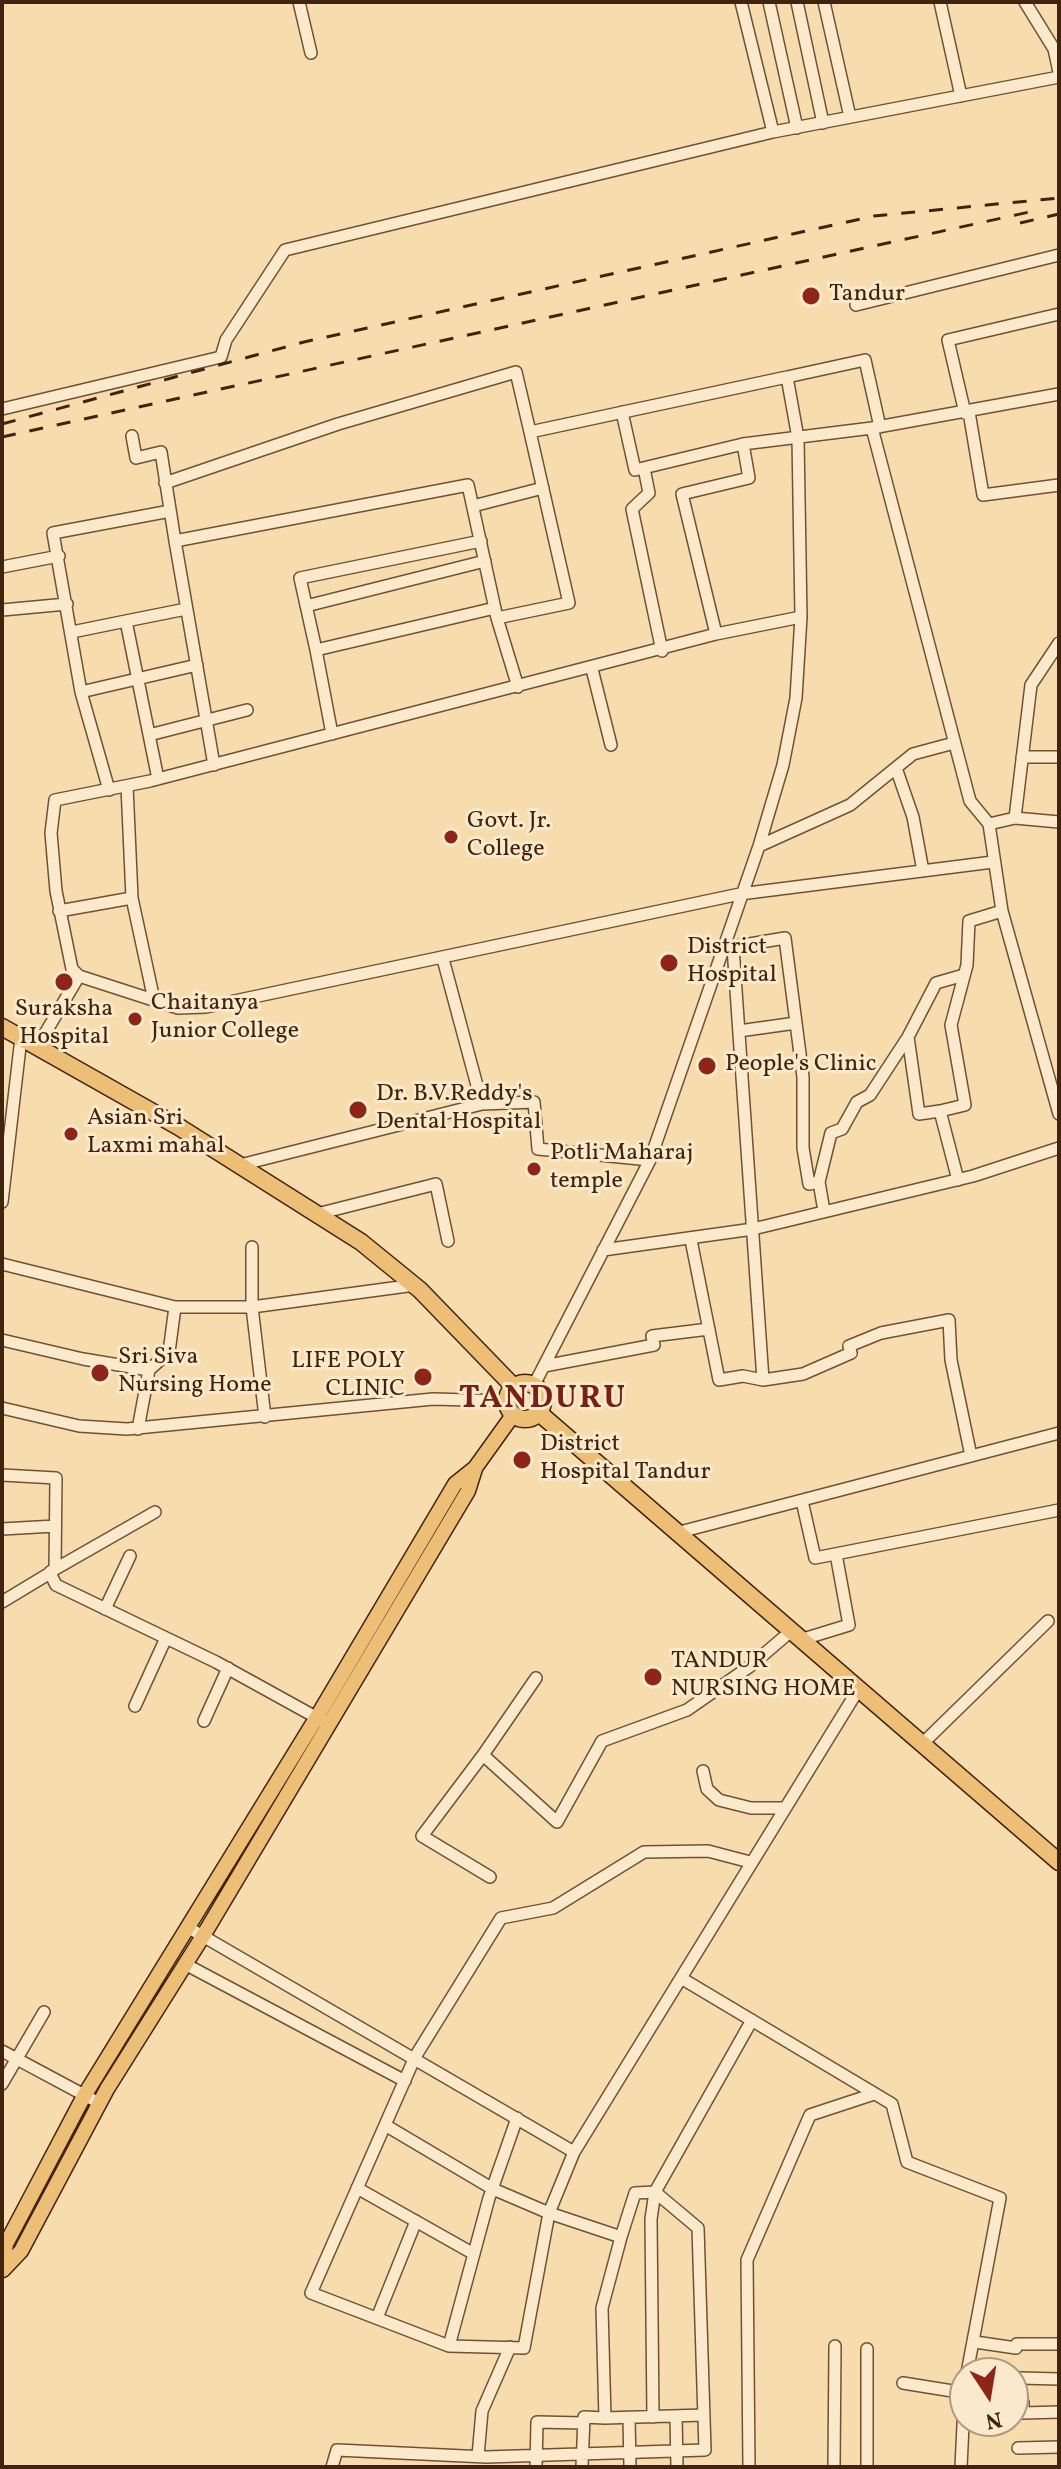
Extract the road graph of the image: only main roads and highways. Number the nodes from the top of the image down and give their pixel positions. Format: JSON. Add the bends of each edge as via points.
{"nodes":[{"id":1,"x":2,"y":1027,"type":"edge"},
{"id":2,"x":511,"y":1401,"type":"junction"},
{"id":3,"x":538,"y":1412,"type":"junction"},
{"id":4,"x":323,"y":1721,"type":"junction"},
{"id":5,"x":1058,"y":1857,"type":"edge"},
{"id":6,"x":4,"y":2244,"type":"edge"},
{"id":7,"x":2,"y":2270,"type":"edge"}],
"edges":[{"from":1,"to":2,"type":"highway","via":[[361,1242],[415,1285]]},
{"from":2,"to":3,"type":"highway","via":[[525,1419]]},
{"from":2,"to":3,"type":"highway","via":[[520,1383],[534,1385],[542,1395]]},
{"from":2,"to":4,"type":"main road","via":[[468,1491]]},
{"from":3,"to":5,"type":"highway"},
{"from":4,"to":6,"type":"main road","via":[[84,2096]]},
{"from":4,"to":7,"type":"main road","via":[[203,1936],[99,2103],[21,2251]]},
{"from":6,"to":7,"type":"main road"}]}
